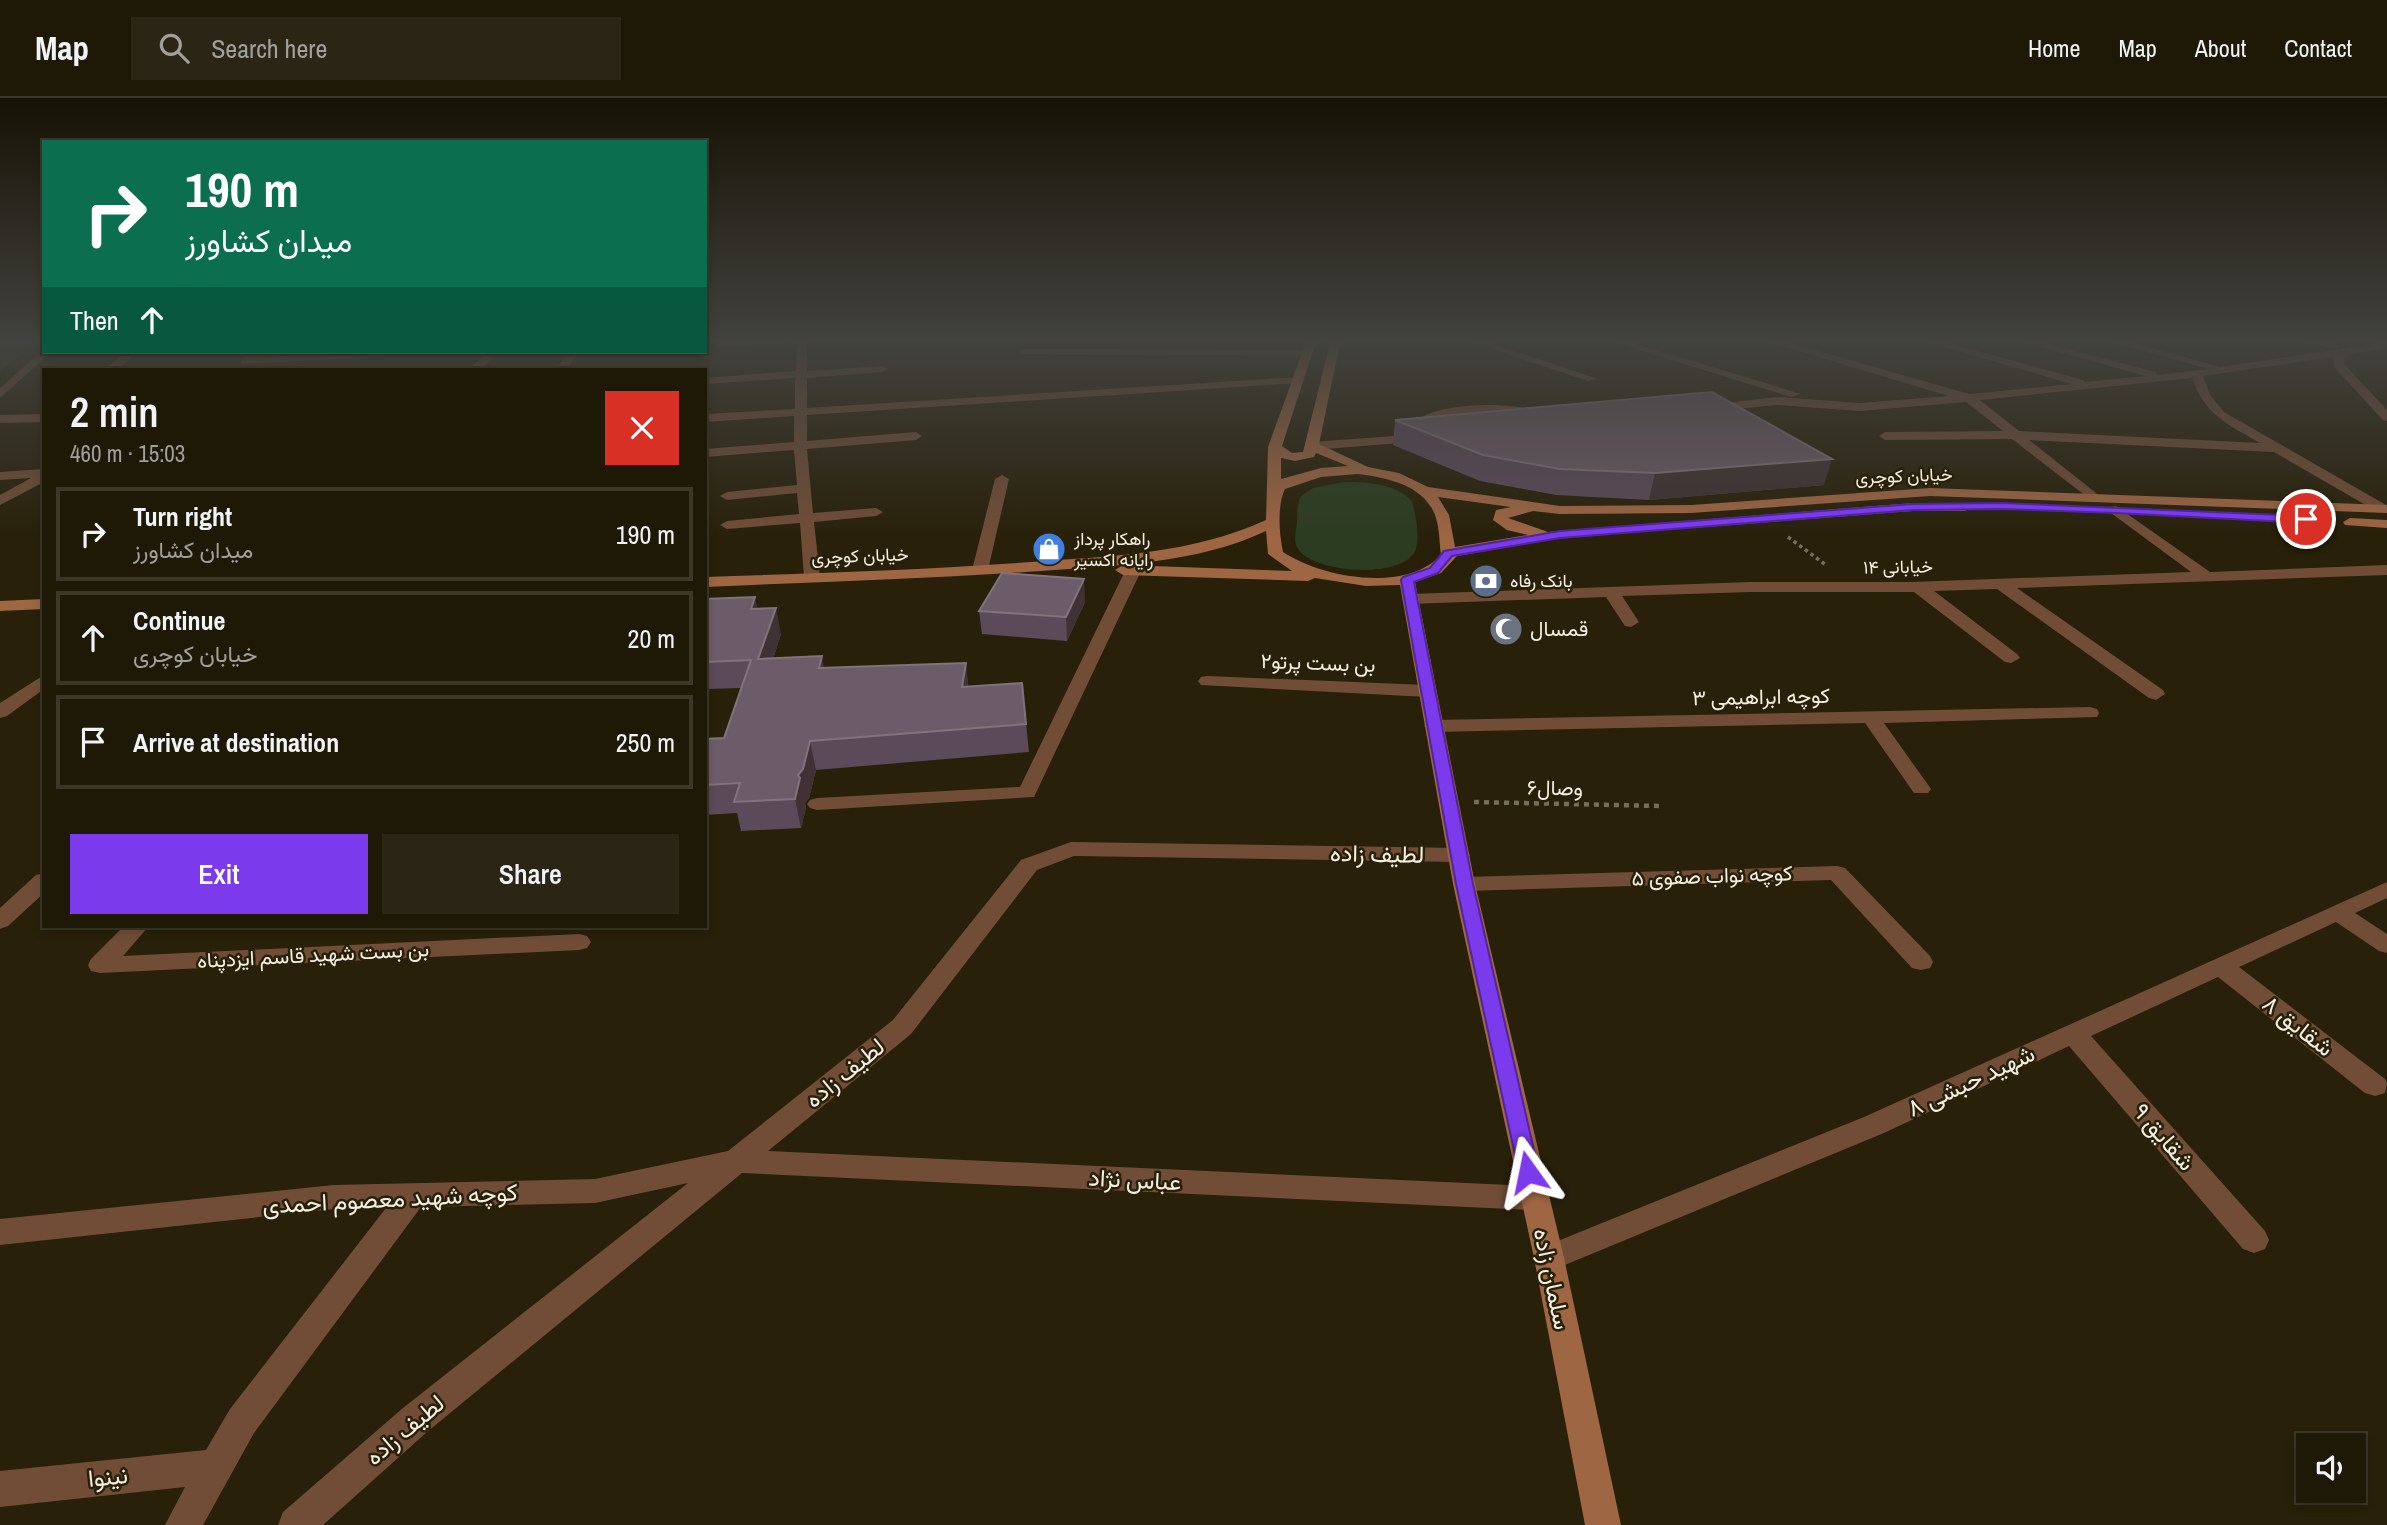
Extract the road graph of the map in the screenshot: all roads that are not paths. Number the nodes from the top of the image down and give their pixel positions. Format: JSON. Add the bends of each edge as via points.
{"nodes":[{"id":1,"x":800,"y":406,"type":"edge"},
{"id":2,"x":887,"y":406,"type":"edge"},
{"id":3,"x":1290,"y":406,"type":"edge"},
{"id":4,"x":1321,"y":406,"type":"edge"},
{"id":5,"x":1737,"y":406,"type":"edge"},
{"id":6,"x":1829,"y":406,"type":"edge"},
{"id":7,"x":1834,"y":406,"type":"joint"},
{"id":8,"x":1886,"y":406,"type":"edge"},
{"id":9,"x":1978,"y":406,"type":"edge"},
{"id":10,"x":2212,"y":406,"type":"edge"},
{"id":11,"x":800,"y":411,"type":"junction"},
{"id":12,"x":1691,"y":411,"type":"edge"},
{"id":13,"x":42,"y":418,"type":"edge"},
{"id":14,"x":707,"y":418,"type":"edge"},
{"id":15,"x":0,"y":419,"type":"edge"},
{"id":16,"x":1563,"y":419,"type":"edge"},
{"id":17,"x":2012,"y":435,"type":"junction"},
{"id":18,"x":916,"y":436,"type":"dead end"},
{"id":19,"x":1436,"y":436,"type":"edge"},
{"id":20,"x":1885,"y":436,"type":"dead end"},
{"id":21,"x":1410,"y":439,"type":"junction"},
{"id":22,"x":800,"y":444,"type":"junction"},
{"id":23,"x":1312,"y":446,"type":"junction"},
{"id":24,"x":1275,"y":447,"type":"junction"},
{"id":25,"x":2275,"y":448,"type":"junction"},
{"id":26,"x":707,"y":453,"type":"edge"},
{"id":27,"x":1380,"y":473,"type":"junction"},
{"id":28,"x":42,"y":475,"type":"edge"},
{"id":29,"x":0,"y":476,"type":"edge"},
{"id":30,"x":42,"y":476,"type":"edge"},
{"id":31,"x":1002,"y":479,"type":"dead end"},
{"id":32,"x":804,"y":488,"type":"junction"},
{"id":33,"x":1424,"y":491,"type":"junction"},
{"id":34,"x":727,"y":496,"type":"dead end"},
{"id":35,"x":2091,"y":496,"type":"junction"},
{"id":36,"x":1273,"y":500,"type":"junction"},
{"id":37,"x":0,"y":501,"type":"edge"},
{"id":38,"x":2384,"y":509,"type":"edge"},
{"id":39,"x":1560,"y":510,"type":"junction"},
{"id":40,"x":2116,"y":510,"type":"junction"},
{"id":41,"x":876,"y":512,"type":"dead end"},
{"id":42,"x":807,"y":517,"type":"junction"},
{"id":43,"x":1273,"y":522,"type":"junction"},
{"id":44,"x":727,"y":524,"type":"dead end"},
{"id":45,"x":2387,"y":524,"type":"edge"},
{"id":46,"x":1560,"y":534,"type":"junction"},
{"id":47,"x":1448,"y":553,"type":"junction"},
{"id":48,"x":1016,"y":568,"type":"junction"},
{"id":49,"x":980,"y":570,"type":"junction"},
{"id":50,"x":2387,"y":570,"type":"edge"},
{"id":51,"x":1133,"y":571,"type":"junction"},
{"id":52,"x":2205,"y":575,"type":"junction"},
{"id":53,"x":1322,"y":576,"type":"junction"},
{"id":54,"x":812,"y":577,"type":"junction"},
{"id":55,"x":707,"y":582,"type":"edge"},
{"id":56,"x":1999,"y":583,"type":"junction"},
{"id":57,"x":1917,"y":586,"type":"junction"},
{"id":58,"x":1409,"y":590,"type":"junction"},
{"id":59,"x":1611,"y":592,"type":"junction"},
{"id":60,"x":42,"y":604,"type":"edge"},
{"id":61,"x":0,"y":606,"type":"edge"},
{"id":62,"x":1630,"y":622,"type":"dead end"},
{"id":63,"x":2011,"y":658,"type":"dead end"},
{"id":64,"x":42,"y":681,"type":"edge"},
{"id":65,"x":1207,"y":681,"type":"dead end"},
{"id":66,"x":1427,"y":691,"type":"junction"},
{"id":67,"x":2157,"y":694,"type":"dead end"},
{"id":68,"x":0,"y":712,"type":"edge"},
{"id":69,"x":2090,"y":713,"type":"dead end"},
{"id":70,"x":1870,"y":717,"type":"junction"},
{"id":71,"x":1434,"y":726,"type":"junction"},
{"id":72,"x":1921,"y":789,"type":"dead end"},
{"id":73,"x":817,"y":804,"type":"dead end"},
{"id":74,"x":1459,"y":856,"type":"junction"},
{"id":75,"x":42,"y":882,"type":"edge"},
{"id":76,"x":1464,"y":884,"type":"junction"},
{"id":77,"x":2387,"y":889,"type":"edge"},
{"id":78,"x":2338,"y":912,"type":"junction"},
{"id":79,"x":0,"y":921,"type":"edge"},
{"id":80,"x":135,"y":928,"type":"edge"},
{"id":81,"x":579,"y":942,"type":"dead end"},
{"id":82,"x":2387,"y":945,"type":"edge"},
{"id":83,"x":1921,"y":962,"type":"dead end"},
{"id":84,"x":2221,"y":966,"type":"junction"},
{"id":85,"x":2074,"y":1034,"type":"junction"},
{"id":86,"x":2375,"y":1086,"type":"dead end"},
{"id":87,"x":736,"y":1161,"type":"junction"},
{"id":88,"x":413,"y":1195,"type":"junction"},
{"id":89,"x":1534,"y":1198,"type":"junction"},
{"id":90,"x":0,"y":1232,"type":"edge"},
{"id":91,"x":2254,"y":1240,"type":"dead end"},
{"id":92,"x":1549,"y":1258,"type":"junction"},
{"id":93,"x":216,"y":1465,"type":"junction"},
{"id":94,"x":0,"y":1489,"type":"edge"},
{"id":95,"x":183,"y":1525,"type":"edge"},
{"id":96,"x":296,"y":1525,"type":"edge"},
{"id":97,"x":1603,"y":1525,"type":"edge"}],
"edges":[{"from":1,"to":11,"type":"street"},
{"from":2,"to":11,"type":"street"},
{"from":3,"to":24,"type":"main road"},
{"from":4,"to":23,"type":"main road"},
{"from":5,"to":12,"type":"street"},
{"from":6,"to":7,"type":"street"},
{"from":7,"to":8,"type":"street"},
{"from":9,"to":17,"type":"street"},
{"from":10,"to":25,"type":"street"},
{"from":11,"to":14,"type":"street"},
{"from":11,"to":22,"type":"street"},
{"from":13,"to":15,"type":"street"},
{"from":16,"to":21,"type":"street","via":[[1525,409],[1450,413],[1423,421],[1413,428]]},
{"from":17,"to":20,"type":"street"},
{"from":17,"to":25,"type":"street"},
{"from":17,"to":35,"type":"street"},
{"from":18,"to":22,"type":"street"},
{"from":19,"to":21,"type":"street"},
{"from":21,"to":23,"type":"street"},
{"from":22,"to":26,"type":"street"},
{"from":22,"to":32,"type":"street"},
{"from":23,"to":24,"type":"main road","via":[[1309,454],[1294,458],[1283,456]]},
{"from":23,"to":27,"type":"main road"},
{"from":24,"to":36,"type":"main road"},
{"from":25,"to":38,"type":"street"},
{"from":27,"to":33,"type":"main road"},
{"from":27,"to":36,"type":"main road","via":[[1315,473],[1288,481]]},
{"from":28,"to":29,"type":"street"},
{"from":30,"to":37,"type":"street"},
{"from":31,"to":49,"type":"street"},
{"from":32,"to":34,"type":"street"},
{"from":32,"to":42,"type":"street"},
{"from":33,"to":39,"type":"main road","name":"خیابان کوچری"},
{"from":33,"to":47,"type":"main road","via":[[1439,506]]},
{"from":35,"to":38,"type":"main road","name":"خیابان کوچری"},
{"from":35,"to":39,"type":"main road","name":"خیابان کوچری","via":[[1930,492],[1691,509]]},
{"from":36,"to":43,"type":"main road"},
{"from":39,"to":46,"type":"main road","via":[[1514,510],[1501,513],[1500,520],[1530,532]]},
{"from":40,"to":45,"type":"main road","name":"خیابان کوچری"},
{"from":40,"to":46,"type":"main road","name":"خیابان کوچری","via":[[1913,507]]},
{"from":40,"to":52,"type":"street"},
{"from":41,"to":42,"type":"street"},
{"from":42,"to":44,"type":"street"},
{"from":42,"to":54,"type":"street"},
{"from":43,"to":48,"type":"main road","name":"خیابان کوچری","via":[[1225,543],[1186,551]]},
{"from":43,"to":53,"type":"main road","via":[[1276,554],[1297,568]]},
{"from":46,"to":47,"type":"main road","name":"خیابان کوچری"},
{"from":47,"to":58,"type":"main road"},
{"from":48,"to":49,"type":"main road","name":"خیابان کوچری"},
{"from":48,"to":51,"type":"main road","name":"خیابان کوچری"},
{"from":49,"to":54,"type":"main road","name":"خیابان کوچری"},
{"from":50,"to":52,"type":"street","name":"خیابانی ۱۴"},
{"from":51,"to":53,"type":"main road","name":"خیابان کوچری"},
{"from":51,"to":73,"type":"street","via":[[1027,793]]},
{"from":52,"to":56,"type":"street","name":"خیابانی ۱۴"},
{"from":53,"to":58,"type":"main road"},
{"from":54,"to":55,"type":"main road","name":"خیابان کوچری"},
{"from":56,"to":57,"type":"street","name":"خیابانی ۱۴"},
{"from":56,"to":67,"type":"street"},
{"from":57,"to":59,"type":"street","name":"خیابانی ۱۴"},
{"from":57,"to":63,"type":"street"},
{"from":58,"to":59,"type":"street","name":"خیابانی ۱۴"},
{"from":58,"to":66,"type":"main road","name":"سلمان زاده"},
{"from":59,"to":62,"type":"street"},
{"from":60,"to":61,"type":"main road"},
{"from":64,"to":68,"type":"street"},
{"from":65,"to":66,"type":"street","name":"بن بست پرتو۲"},
{"from":66,"to":71,"type":"main road","name":"سلمان زاده"},
{"from":69,"to":70,"type":"street","name":"کوچه ابراهیمی ۳"},
{"from":70,"to":71,"type":"street","name":"کوچه ابراهیمی ۳"},
{"from":70,"to":72,"type":"street"},
{"from":71,"to":74,"type":"main road","name":"سلمان زاده"},
{"from":74,"to":76,"type":"main road","name":"سلمان زاده"},
{"from":74,"to":87,"type":"street","name":"لطیف زاده","via":[[1071,849],[1029,865],[902,1027]]},
{"from":75,"to":79,"type":"street"},
{"from":76,"to":83,"type":"street","name":"کوچه نواب صفوی ۵","via":[[1837,873]]},
{"from":76,"to":89,"type":"main road","name":"سلمان زاده"},
{"from":77,"to":78,"type":"street","name":"شهید حبشی ۸"},
{"from":78,"to":82,"type":"street"},
{"from":78,"to":84,"type":"street","name":"شهید حبشی ۸"},
{"from":80,"to":81,"type":"street","name":"بن بست شهید قاسم ایزدپناه","via":[[100,965]]},
{"from":84,"to":85,"type":"street","name":"شهید حبشی ۸"},
{"from":84,"to":86,"type":"street","name":"شقایق ۸"},
{"from":85,"to":91,"type":"street","name":"شقایق ۹"},
{"from":85,"to":92,"type":"street","name":"شهید حبشی ۸","via":[[1874,1125]]},
{"from":87,"to":88,"type":"street","name":"کوچه شهید معصوم احمدی","via":[[596,1191]]},
{"from":87,"to":89,"type":"street","name":"عباس نژاد"},
{"from":87,"to":96,"type":"street","name":"لطیف زاده","via":[[415,1420]]},
{"from":88,"to":90,"type":"street","name":"کوچه شهید معصوم احمدی","via":[[334,1197]]},
{"from":88,"to":93,"type":"street","via":[[242,1421]]},
{"from":89,"to":92,"type":"main road","name":"سلمان زاده"},
{"from":92,"to":97,"type":"main road","name":"سلمان زاده"},
{"from":93,"to":94,"type":"street","name":"نینوا"},
{"from":93,"to":95,"type":"street"}]}
